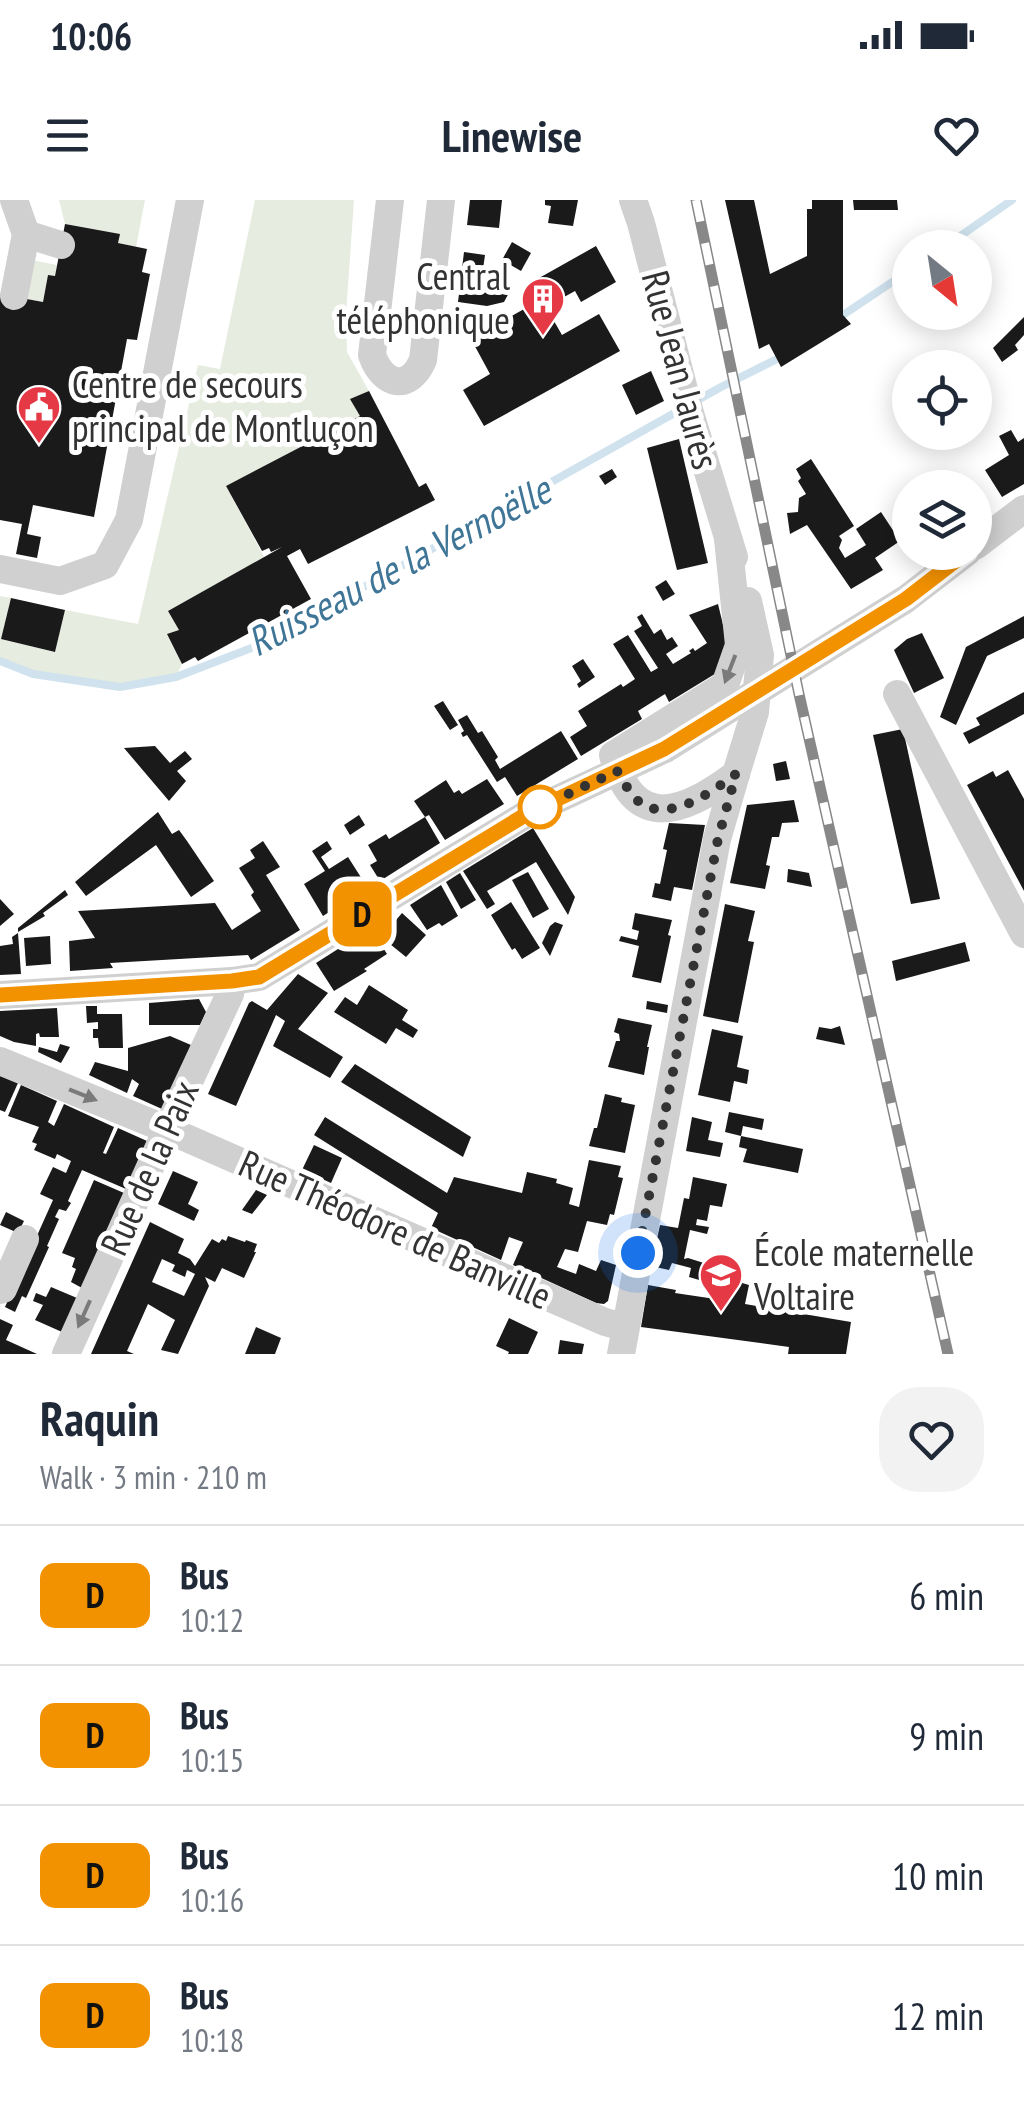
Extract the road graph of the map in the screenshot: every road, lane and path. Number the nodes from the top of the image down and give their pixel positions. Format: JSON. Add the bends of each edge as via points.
{"nodes":[{"id":1,"x":14,"y":200,"type":"edge"},
{"id":2,"x":190,"y":200,"type":"edge"},
{"id":3,"x":390,"y":200,"type":"edge"},
{"id":4,"x":441,"y":200,"type":"edge"},
{"id":5,"x":632,"y":200,"type":"edge"},
{"id":6,"x":26,"y":234,"type":"junction"},
{"id":7,"x":60,"y":245,"type":"dead end"},
{"id":8,"x":14,"y":296,"type":"dead end"},
{"id":9,"x":1024,"y":509,"type":"edge"},
{"id":10,"x":992,"y":533,"type":"edge"},
{"id":11,"x":728,"y":539,"type":"junction"},
{"id":12,"x":0,"y":569,"type":"edge"},
{"id":13,"x":944,"y":570,"type":"edge"},
{"id":14,"x":897,"y":694,"type":"dead end"},
{"id":15,"x":617,"y":771,"type":"junction"},
{"id":16,"x":736,"y":774,"type":"junction"},
{"id":17,"x":1024,"y":934,"type":"edge"},
{"id":18,"x":232,"y":981,"type":"junction"},
{"id":19,"x":0,"y":995,"type":"edge"},
{"id":20,"x":0,"y":1061,"type":"edge"},
{"id":21,"x":166,"y":1130,"type":"junction"},
{"id":22,"x":26,"y":1239,"type":"dead end"},
{"id":23,"x":0,"y":1290,"type":"edge"},
{"id":24,"x":623,"y":1341,"type":"edge"},
{"id":25,"x":66,"y":1354,"type":"edge"}],
"edges":[{"from":1,"to":6,"type":"street"},
{"from":2,"to":12,"type":"street","via":[[121,535],[105,565],[60,581]]},
{"from":3,"to":4,"type":"street","via":[[372,356],[388,379],[406,381],[423,360]]},
{"from":5,"to":11,"type":"street","name":"Rue Jean Jaurès"},
{"from":6,"to":7,"type":"street"},
{"from":6,"to":8,"type":"street"},
{"from":9,"to":10,"type":"street"},
{"from":11,"to":15,"type":"street","name":"Rue Jean Jaurès","one_way":true,"via":[[739,646],[725,684],[612,754]]},
{"from":11,"to":16,"type":"street","name":"Rue Jean Jaurès","bridge":true,"via":[[760,655],[754,712]]},
{"from":13,"to":15,"type":"street","via":[[664,749]]},
{"from":14,"to":17,"type":"street"},
{"from":15,"to":16,"type":"street","via":[[636,800],[652,808],[676,808],[706,796]]},
{"from":15,"to":18,"type":"street","via":[[530,812],[259,977]]},
{"from":16,"to":24,"type":"street","name":"Rue Jean Jaurès"},
{"from":18,"to":19,"type":"street"},
{"from":18,"to":21,"type":"street","name":"Rue de la Paix"},
{"from":20,"to":21,"type":"street","name":"Rue Théodore de Banville","one_way":true},
{"from":21,"to":24,"type":"street","name":"Rue Théodore de Banville","via":[[605,1322]]},
{"from":21,"to":25,"type":"street","name":"Rue de la Paix","one_way":true},
{"from":22,"to":23,"type":"street"}]}
